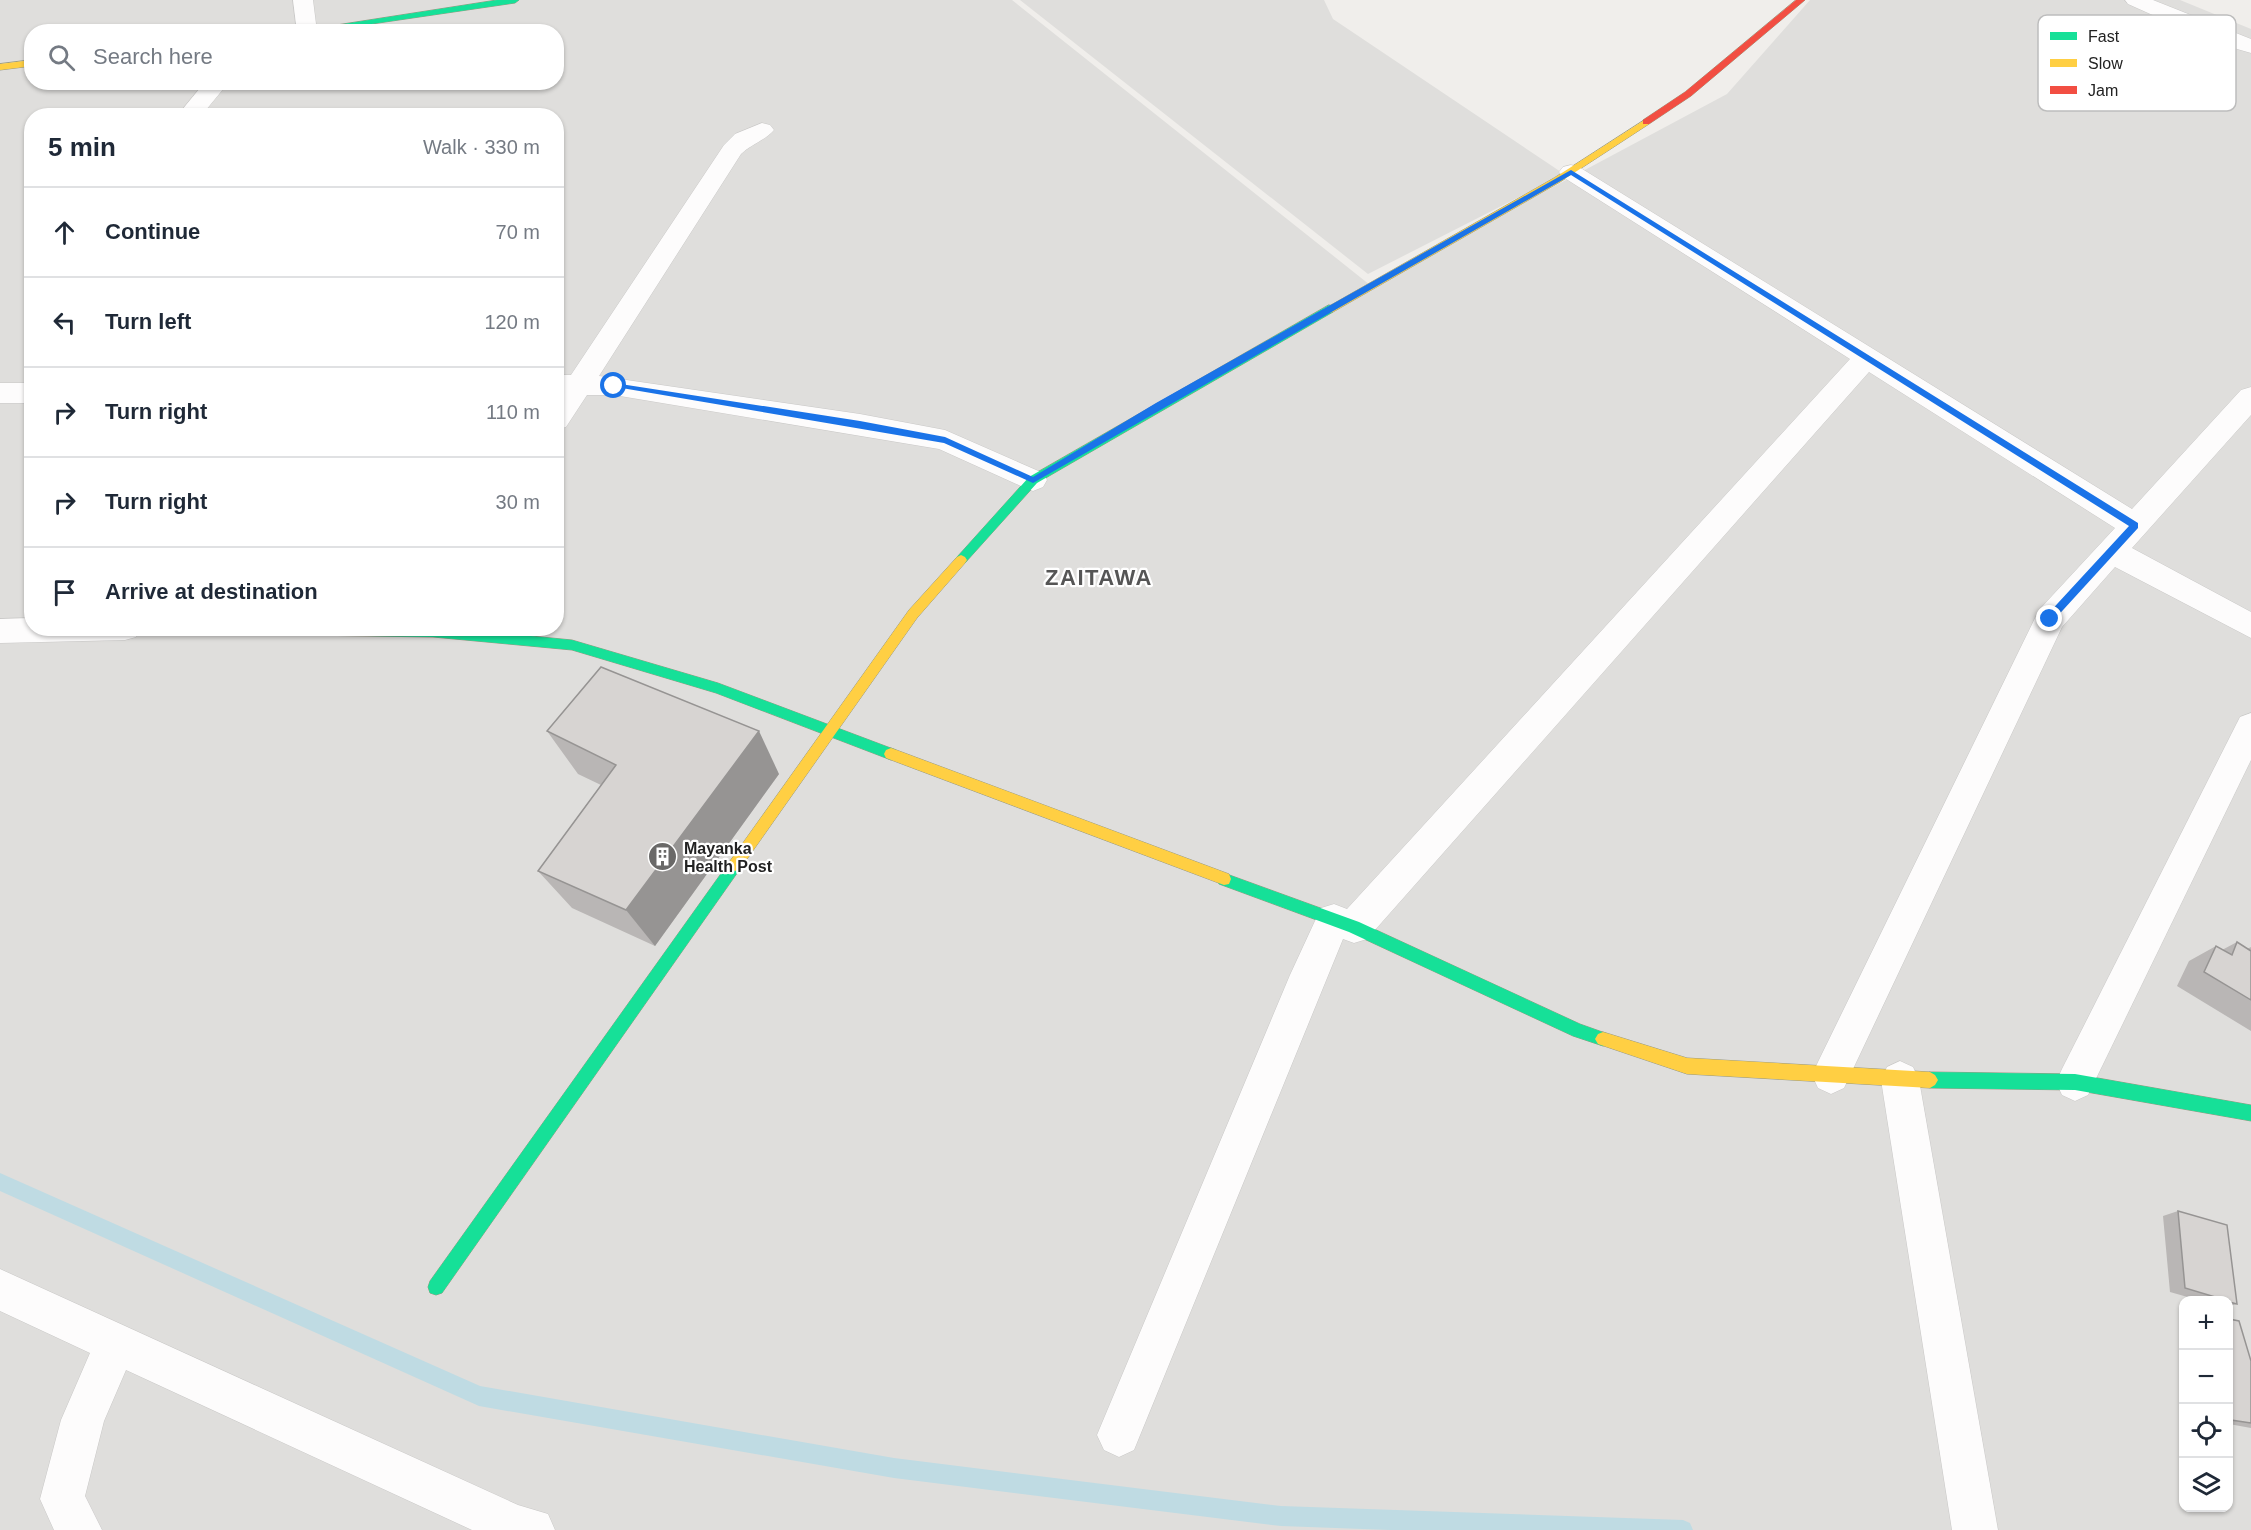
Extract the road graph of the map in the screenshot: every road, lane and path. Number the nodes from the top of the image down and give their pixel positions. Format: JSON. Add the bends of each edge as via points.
{"nodes":[{"id":1,"x":303,"y":0,"type":"edge"},
{"id":2,"x":515,"y":0,"type":"edge"},
{"id":3,"x":2135,"y":0,"type":"edge"},
{"id":4,"x":1792,"y":2,"type":"edge"},
{"id":5,"x":2170,"y":15,"type":"edge"},
{"id":6,"x":303,"y":24,"type":"edge"},
{"id":7,"x":350,"y":24,"type":"edge"},
{"id":8,"x":2236,"y":42,"type":"edge"},
{"id":9,"x":2251,"y":46,"type":"edge"},
{"id":10,"x":24,"y":64,"type":"edge"},
{"id":11,"x":0,"y":67,"type":"edge"},
{"id":12,"x":211,"y":90,"type":"edge"},
{"id":13,"x":195,"y":108,"type":"edge"},
{"id":14,"x":762,"y":130,"type":"dead end"},
{"id":15,"x":1571,"y":172,"type":"junction"},
{"id":16,"x":1867,"y":357,"type":"junction"},
{"id":17,"x":567,"y":384,"type":"edge"},
{"id":18,"x":0,"y":393,"type":"edge"},
{"id":19,"x":24,"y":393,"type":"edge"},
{"id":20,"x":2251,"y":397,"type":"edge"},
{"id":21,"x":1033,"y":480,"type":"junction"},
{"id":22,"x":2134,"y":525,"type":"junction"},
{"id":23,"x":2111,"y":551,"type":"junction"},
{"id":24,"x":2251,"y":626,"type":"edge"},
{"id":25,"x":24,"y":630,"type":"edge"},
{"id":26,"x":0,"y":631,"type":"edge"},
{"id":27,"x":489,"y":636,"type":"edge"},
{"id":28,"x":2251,"y":727,"type":"edge"},
{"id":29,"x":830,"y":731,"type":"junction"},
{"id":30,"x":1344,"y":924,"type":"junction"},
{"id":31,"x":1831,"y":1075,"type":"junction"},
{"id":32,"x":1900,"y":1080,"type":"junction"},
{"id":33,"x":2075,"y":1082,"type":"junction"},
{"id":34,"x":2251,"y":1113,"type":"edge"},
{"id":35,"x":436,"y":1287,"type":"dead end"},
{"id":36,"x":0,"y":1290,"type":"edge"},
{"id":37,"x":116,"y":1343,"type":"junction"},
{"id":38,"x":1119,"y":1436,"type":"dead end"},
{"id":39,"x":1972,"y":1516,"type":"edge"},
{"id":40,"x":79,"y":1530,"type":"edge"},
{"id":41,"x":532,"y":1530,"type":"edge"}],
"edges":[{"from":1,"to":6,"type":"street"},
{"from":2,"to":7,"type":"street"},
{"from":3,"to":5,"type":"street"},
{"from":4,"to":15,"type":"street","via":[[1688,94]]},
{"from":8,"to":9,"type":"street"},
{"from":10,"to":11,"type":"street"},
{"from":12,"to":13,"type":"street"},
{"from":14,"to":17,"type":"street","via":[[743,139],[732,150]]},
{"from":15,"to":16,"type":"street"},
{"from":15,"to":21,"type":"street"},
{"from":16,"to":22,"type":"street"},
{"from":16,"to":30,"type":"street"},
{"from":17,"to":21,"type":"street","via":[[614,386],[945,440]]},
{"from":18,"to":19,"type":"street"},
{"from":20,"to":22,"type":"street"},
{"from":21,"to":29,"type":"street","via":[[913,614]]},
{"from":22,"to":23,"type":"street"},
{"from":23,"to":24,"type":"street"},
{"from":23,"to":31,"type":"street","via":[[2050,619]]},
{"from":25,"to":26,"type":"street"},
{"from":27,"to":29,"type":"street","via":[[572,645],[718,688]]},
{"from":28,"to":33,"type":"street"},
{"from":29,"to":30,"type":"street"},
{"from":29,"to":35,"type":"street"},
{"from":30,"to":31,"type":"street","via":[[1578,1031],[1687,1066]]},
{"from":30,"to":38,"type":"street","via":[[1304,986]]},
{"from":31,"to":32,"type":"street"},
{"from":32,"to":33,"type":"street"},
{"from":32,"to":39,"type":"street"},
{"from":33,"to":34,"type":"street"},
{"from":36,"to":37,"type":"street"},
{"from":37,"to":40,"type":"street","via":[[83,1420],[62,1500]]},
{"from":37,"to":41,"type":"street","via":[[516,1527]]}]}
